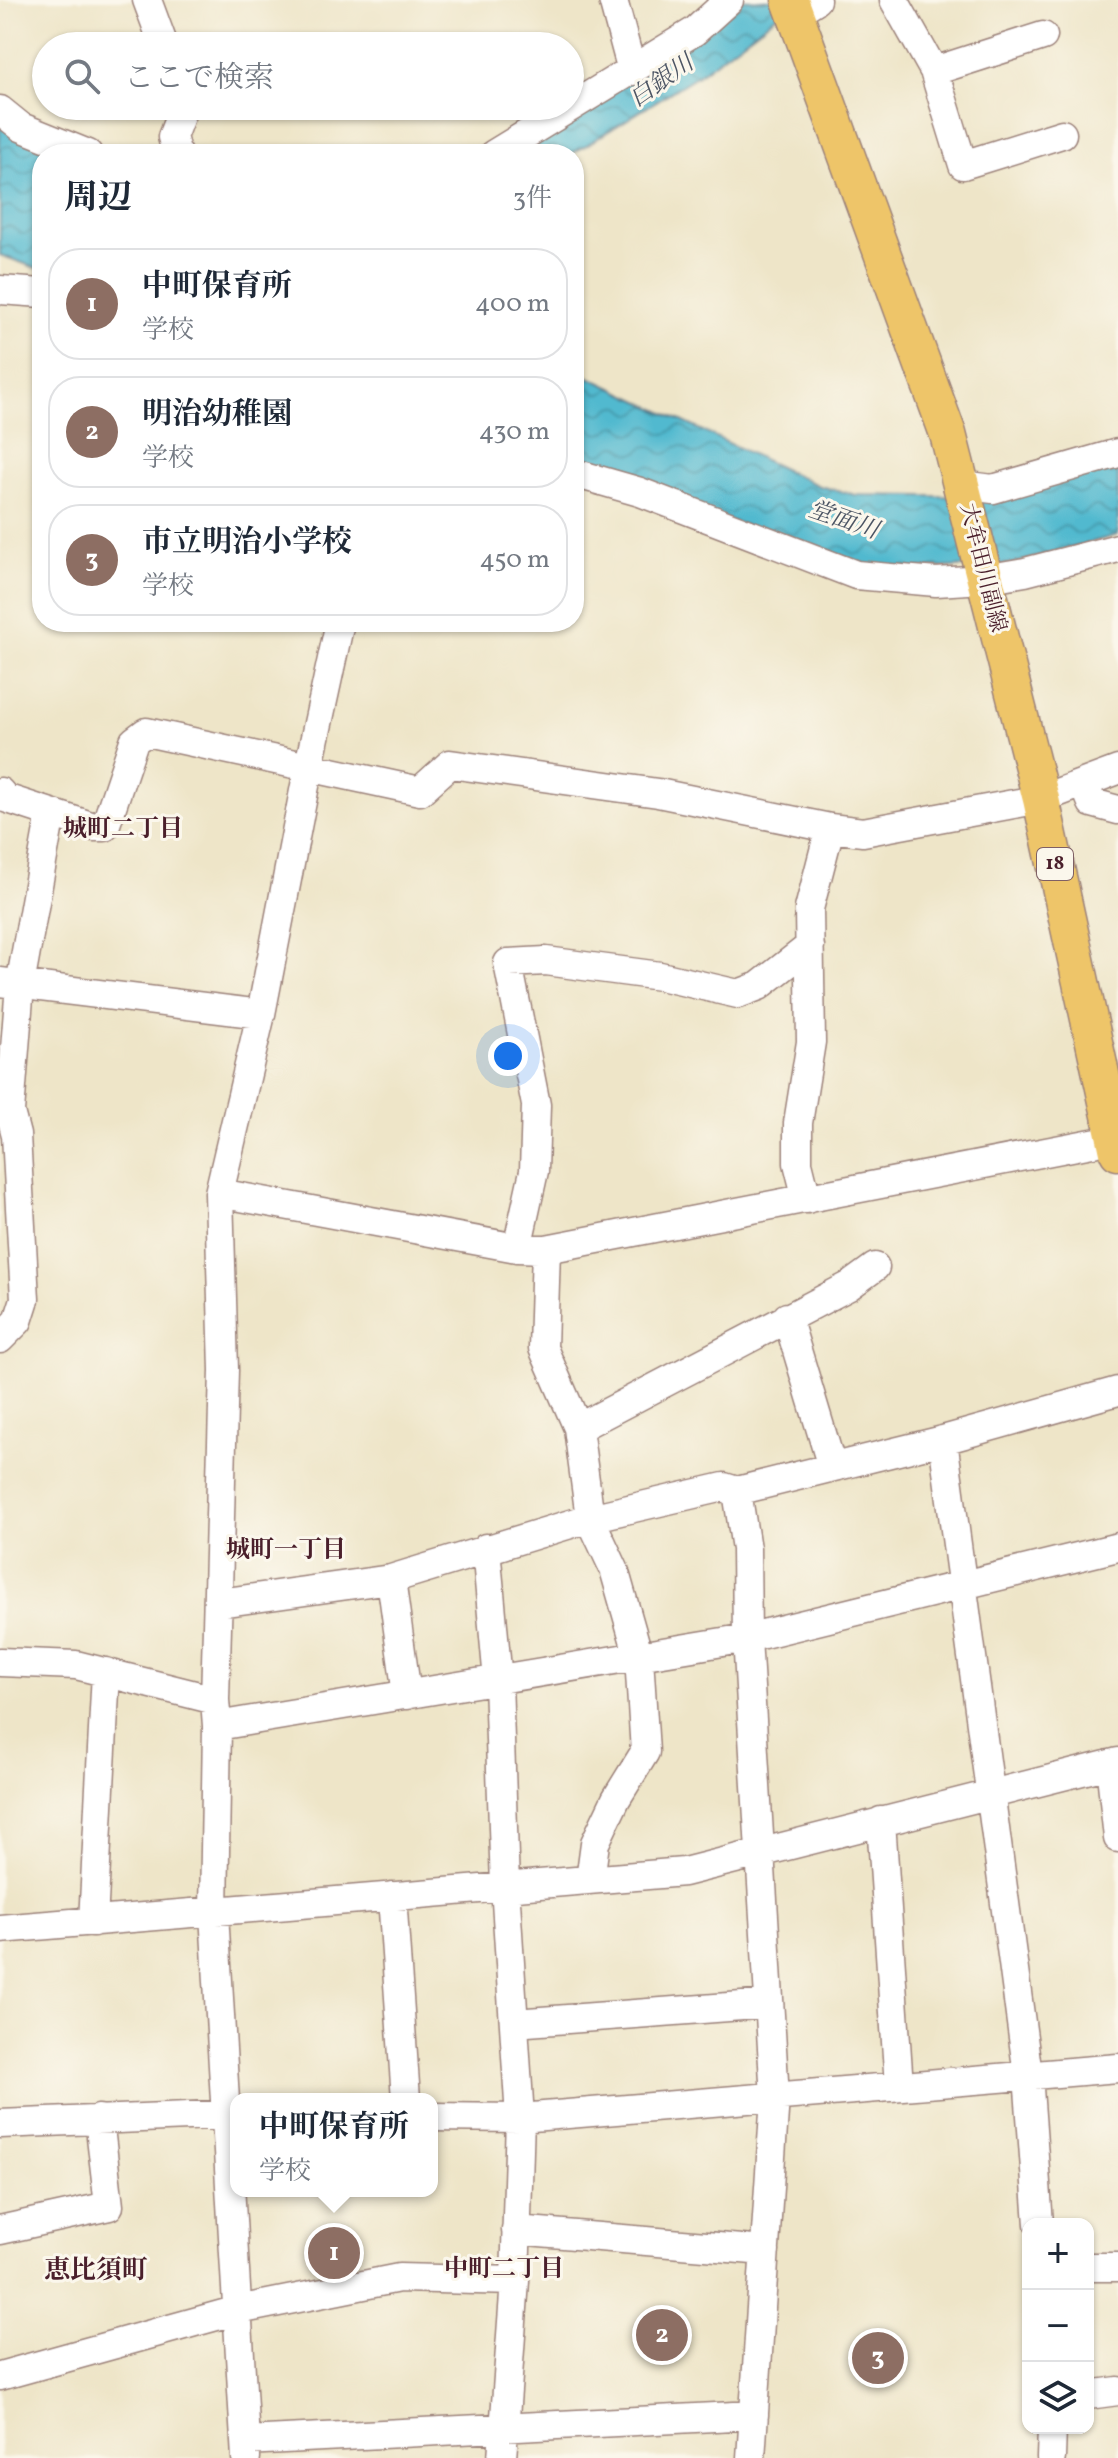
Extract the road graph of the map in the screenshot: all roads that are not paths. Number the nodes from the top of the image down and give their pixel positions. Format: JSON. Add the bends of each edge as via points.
{"nodes":[{"id":1,"x":147,"y":0,"type":"edge"},
{"id":2,"x":613,"y":0,"type":"edge"},
{"id":3,"x":729,"y":0,"type":"edge"},
{"id":4,"x":894,"y":0,"type":"edge"},
{"id":5,"x":800,"y":4,"type":"edge"},
{"id":6,"x":159,"y":32,"type":"edge"},
{"id":7,"x":1043,"y":36,"type":"dead end"},
{"id":8,"x":632,"y":71,"type":"junction"},
{"id":9,"x":934,"y":71,"type":"junction"},
{"id":10,"x":584,"y":100,"type":"edge"},
{"id":11,"x":0,"y":110,"type":"edge"},
{"id":12,"x":179,"y":120,"type":"edge"},
{"id":13,"x":551,"y":120,"type":"edge"},
{"id":14,"x":1062,"y":134,"type":"dead end"},
{"id":15,"x":63,"y":144,"type":"edge"},
{"id":16,"x":174,"y":144,"type":"edge"},
{"id":17,"x":511,"y":144,"type":"edge"},
{"id":18,"x":0,"y":290,"type":"edge"},
{"id":19,"x":32,"y":292,"type":"edge"},
{"id":20,"x":1118,"y":453,"type":"edge"},
{"id":21,"x":584,"y":476,"type":"edge"},
{"id":22,"x":964,"y":493,"type":"junction"},
{"id":23,"x":1118,"y":548,"type":"edge"},
{"id":24,"x":983,"y":575,"type":"junction"},
{"id":25,"x":338,"y":632,"type":"edge"},
{"id":26,"x":309,"y":765,"type":"junction"},
{"id":27,"x":1118,"y":770,"type":"edge"},
{"id":28,"x":1084,"y":783,"type":"junction"},
{"id":29,"x":0,"y":792,"type":"edge"},
{"id":30,"x":1041,"y":799,"type":"junction"},
{"id":31,"x":1118,"y":810,"type":"edge"},
{"id":32,"x":51,"y":813,"type":"junction"},
{"id":33,"x":830,"y":828,"type":"junction"},
{"id":34,"x":810,"y":946,"type":"junction"},
{"id":35,"x":10,"y":984,"type":"edge"},
{"id":36,"x":261,"y":1014,"type":"junction"},
{"id":37,"x":7,"y":1125,"type":"edge"},
{"id":38,"x":1117,"y":1143,"type":"edge"},
{"id":39,"x":219,"y":1193,"type":"junction"},
{"id":40,"x":807,"y":1199,"type":"junction"},
{"id":41,"x":517,"y":1248,"type":"junction"},
{"id":42,"x":546,"y":1249,"type":"junction"},
{"id":43,"x":875,"y":1267,"type":"dead end"},
{"id":44,"x":787,"y":1317,"type":"junction"},
{"id":45,"x":1,"y":1337,"type":"edge"},
{"id":46,"x":1118,"y":1391,"type":"edge"},
{"id":47,"x":578,"y":1428,"type":"junction"},
{"id":48,"x":943,"y":1440,"type":"junction"},
{"id":49,"x":832,"y":1467,"type":"junction"},
{"id":50,"x":737,"y":1491,"type":"junction"},
{"id":51,"x":590,"y":1518,"type":"junction"},
{"id":52,"x":1118,"y":1547,"type":"edge"},
{"id":53,"x":486,"y":1548,"type":"junction"},
{"id":54,"x":391,"y":1579,"type":"junction"},
{"id":55,"x":963,"y":1585,"type":"junction"},
{"id":56,"x":219,"y":1603,"type":"junction"},
{"id":57,"x":747,"y":1638,"type":"junction"},
{"id":58,"x":2,"y":1657,"type":"edge"},
{"id":59,"x":639,"y":1657,"type":"junction"},
{"id":60,"x":106,"y":1672,"type":"junction"},
{"id":61,"x":498,"y":1681,"type":"junction"},
{"id":62,"x":407,"y":1695,"type":"junction"},
{"id":63,"x":216,"y":1713,"type":"junction"},
{"id":64,"x":1114,"y":1763,"type":"edge"},
{"id":65,"x":989,"y":1794,"type":"junction"},
{"id":66,"x":881,"y":1821,"type":"junction"},
{"id":67,"x":1118,"y":1838,"type":"edge"},
{"id":68,"x":760,"y":1851,"type":"junction"},
{"id":69,"x":590,"y":1880,"type":"junction"},
{"id":70,"x":505,"y":1886,"type":"junction"},
{"id":71,"x":392,"y":1896,"type":"junction"},
{"id":72,"x":214,"y":1913,"type":"junction"},
{"id":73,"x":93,"y":1922,"type":"junction"},
{"id":74,"x":0,"y":1929,"type":"edge"},
{"id":75,"x":769,"y":2004,"type":"junction"},
{"id":76,"x":514,"y":2023,"type":"junction"},
{"id":77,"x":1118,"y":2068,"type":"edge"},
{"id":78,"x":1028,"y":2075,"type":"junction"},
{"id":79,"x":899,"y":2086,"type":"junction"},
{"id":80,"x":406,"y":2093,"type":"edge"},
{"id":81,"x":775,"y":2097,"type":"junction"},
{"id":82,"x":230,"y":2114,"type":"edge"},
{"id":83,"x":438,"y":2117,"type":"edge"},
{"id":84,"x":520,"y":2118,"type":"junction"},
{"id":85,"x":99,"y":2119,"type":"junction"},
{"id":86,"x":0,"y":2124,"type":"edge"},
{"id":87,"x":233,"y":2197,"type":"edge"},
{"id":88,"x":1039,"y":2218,"type":"edge"},
{"id":89,"x":0,"y":2230,"type":"edge"},
{"id":90,"x":516,"y":2230,"type":"junction"},
{"id":91,"x":765,"y":2251,"type":"junction"},
{"id":92,"x":1094,"y":2267,"type":"edge"},
{"id":93,"x":1118,"y":2267,"type":"edge"},
{"id":94,"x":515,"y":2281,"type":"junction"},
{"id":95,"x":238,"y":2310,"type":"junction"},
{"id":96,"x":0,"y":2376,"type":"edge"},
{"id":97,"x":1118,"y":2391,"type":"edge"},
{"id":98,"x":1094,"y":2394,"type":"edge"},
{"id":99,"x":754,"y":2415,"type":"junction"},
{"id":100,"x":504,"y":2427,"type":"junction"},
{"id":101,"x":1052,"y":2434,"type":"edge"},
{"id":102,"x":240,"y":2453,"type":"edge"},
{"id":103,"x":502,"y":2458,"type":"edge"},
{"id":104,"x":751,"y":2458,"type":"edge"},
{"id":105,"x":1051,"y":2458,"type":"edge"}],
"edges":[{"from":1,"to":6,"type":"street"},
{"from":2,"to":8,"type":"street"},
{"from":3,"to":8,"type":"street","via":[[695,31]]},
{"from":4,"to":9,"type":"street"},
{"from":5,"to":22,"type":"main road","name":"大牟田川副線","number":"18"},
{"from":7,"to":9,"type":"street"},
{"from":8,"to":10,"type":"street"},
{"from":9,"to":14,"type":"street","via":[[963,165]]},
{"from":11,"to":15,"type":"street","via":[[21,127]]},
{"from":12,"to":16,"type":"street"},
{"from":13,"to":17,"type":"street"},
{"from":18,"to":19,"type":"street"},
{"from":20,"to":22,"type":"street"},
{"from":21,"to":24,"type":"street","via":[[640,492],[856,575],[936,582]]},
{"from":22,"to":24,"type":"main road","name":"大牟田川副線","number":"18"},
{"from":23,"to":24,"type":"street","via":[[1025,572]]},
{"from":24,"to":30,"type":"main road","name":"大牟田川副線","number":"18"},
{"from":25,"to":26,"type":"street"},
{"from":26,"to":32,"type":"street","via":[[146,732],[134,741],[105,827]]},
{"from":26,"to":33,"type":"street","via":[[420,791],[450,764],[658,793]]},
{"from":26,"to":36,"type":"street"},
{"from":27,"to":28,"type":"street"},
{"from":28,"to":30,"type":"street"},
{"from":28,"to":31,"type":"street","via":[[1092,803]]},
{"from":29,"to":32,"type":"street"},
{"from":30,"to":33,"type":"street","via":[[863,832]]},
{"from":30,"to":38,"type":"main road","name":"大牟田川副線","number":"18"},
{"from":32,"to":35,"type":"street"},
{"from":33,"to":34,"type":"street","via":[[809,909]]},
{"from":34,"to":40,"type":"street","via":[[811,1042],[798,1123],[798,1163]]},
{"from":34,"to":41,"type":"street","via":[[759,986],[738,994],[660,976],[546,961],[508,963],[536,1105],[534,1171]]},
{"from":35,"to":36,"type":"street"},
{"from":35,"to":37,"type":"street"},
{"from":36,"to":39,"type":"street"},
{"from":37,"to":45,"type":"street","via":[[16,1135],[25,1299],[18,1321]]},
{"from":38,"to":40,"type":"street"},
{"from":39,"to":41,"type":"street"},
{"from":39,"to":56,"type":"street","via":[[224,1370]]},
{"from":40,"to":42,"type":"street"},
{"from":41,"to":42,"type":"street"},
{"from":42,"to":47,"type":"street","via":[[543,1348]]},
{"from":43,"to":44,"type":"street"},
{"from":44,"to":47,"type":"street"},
{"from":44,"to":49,"type":"street"},
{"from":46,"to":48,"type":"street"},
{"from":47,"to":51,"type":"street"},
{"from":48,"to":49,"type":"street"},
{"from":48,"to":55,"type":"street"},
{"from":49,"to":50,"type":"street"},
{"from":50,"to":51,"type":"street","via":[[724,1487]]},
{"from":50,"to":57,"type":"street","via":[[746,1549]]},
{"from":51,"to":53,"type":"street"},
{"from":51,"to":59,"type":"street","via":[[614,1569]]},
{"from":52,"to":55,"type":"street"},
{"from":53,"to":54,"type":"street"},
{"from":53,"to":61,"type":"street"},
{"from":54,"to":56,"type":"street"},
{"from":54,"to":62,"type":"street"},
{"from":55,"to":57,"type":"street"},
{"from":55,"to":65,"type":"street"},
{"from":56,"to":63,"type":"street"},
{"from":57,"to":59,"type":"street"},
{"from":57,"to":68,"type":"street"},
{"from":58,"to":60,"type":"street"},
{"from":59,"to":61,"type":"street"},
{"from":59,"to":69,"type":"street","via":[[645,1752],[595,1843]]},
{"from":60,"to":63,"type":"street"},
{"from":60,"to":73,"type":"street"},
{"from":61,"to":62,"type":"street"},
{"from":61,"to":70,"type":"street"},
{"from":62,"to":63,"type":"street"},
{"from":63,"to":72,"type":"street"},
{"from":64,"to":65,"type":"street"},
{"from":64,"to":67,"type":"street"},
{"from":65,"to":66,"type":"street"},
{"from":65,"to":78,"type":"street"},
{"from":66,"to":68,"type":"street"},
{"from":66,"to":79,"type":"street"},
{"from":68,"to":69,"type":"street","via":[[684,1872]]},
{"from":68,"to":75,"type":"street"},
{"from":69,"to":70,"type":"street"},
{"from":70,"to":71,"type":"street"},
{"from":70,"to":76,"type":"street"},
{"from":71,"to":72,"type":"street"},
{"from":71,"to":80,"type":"street"},
{"from":72,"to":73,"type":"street"},
{"from":72,"to":82,"type":"street"},
{"from":73,"to":74,"type":"street"},
{"from":75,"to":76,"type":"street"},
{"from":75,"to":81,"type":"street"},
{"from":76,"to":84,"type":"street"},
{"from":77,"to":78,"type":"street"},
{"from":78,"to":79,"type":"street"},
{"from":78,"to":88,"type":"street"},
{"from":79,"to":81,"type":"street"},
{"from":81,"to":84,"type":"street"},
{"from":81,"to":91,"type":"street"},
{"from":82,"to":85,"type":"street"},
{"from":83,"to":84,"type":"street"},
{"from":84,"to":90,"type":"street"},
{"from":85,"to":86,"type":"street"},
{"from":85,"to":89,"type":"street","via":[[109,2206]]},
{"from":87,"to":95,"type":"street"},
{"from":90,"to":91,"type":"street"},
{"from":90,"to":94,"type":"street"},
{"from":91,"to":99,"type":"street"},
{"from":92,"to":93,"type":"street"},
{"from":94,"to":95,"type":"street","via":[[399,2278]]},
{"from":94,"to":100,"type":"street"},
{"from":95,"to":96,"type":"street"},
{"from":95,"to":102,"type":"street"},
{"from":97,"to":98,"type":"street"},
{"from":99,"to":100,"type":"street"},
{"from":99,"to":104,"type":"street"},
{"from":100,"to":102,"type":"street"},
{"from":100,"to":103,"type":"street"},
{"from":101,"to":105,"type":"street"}]}
